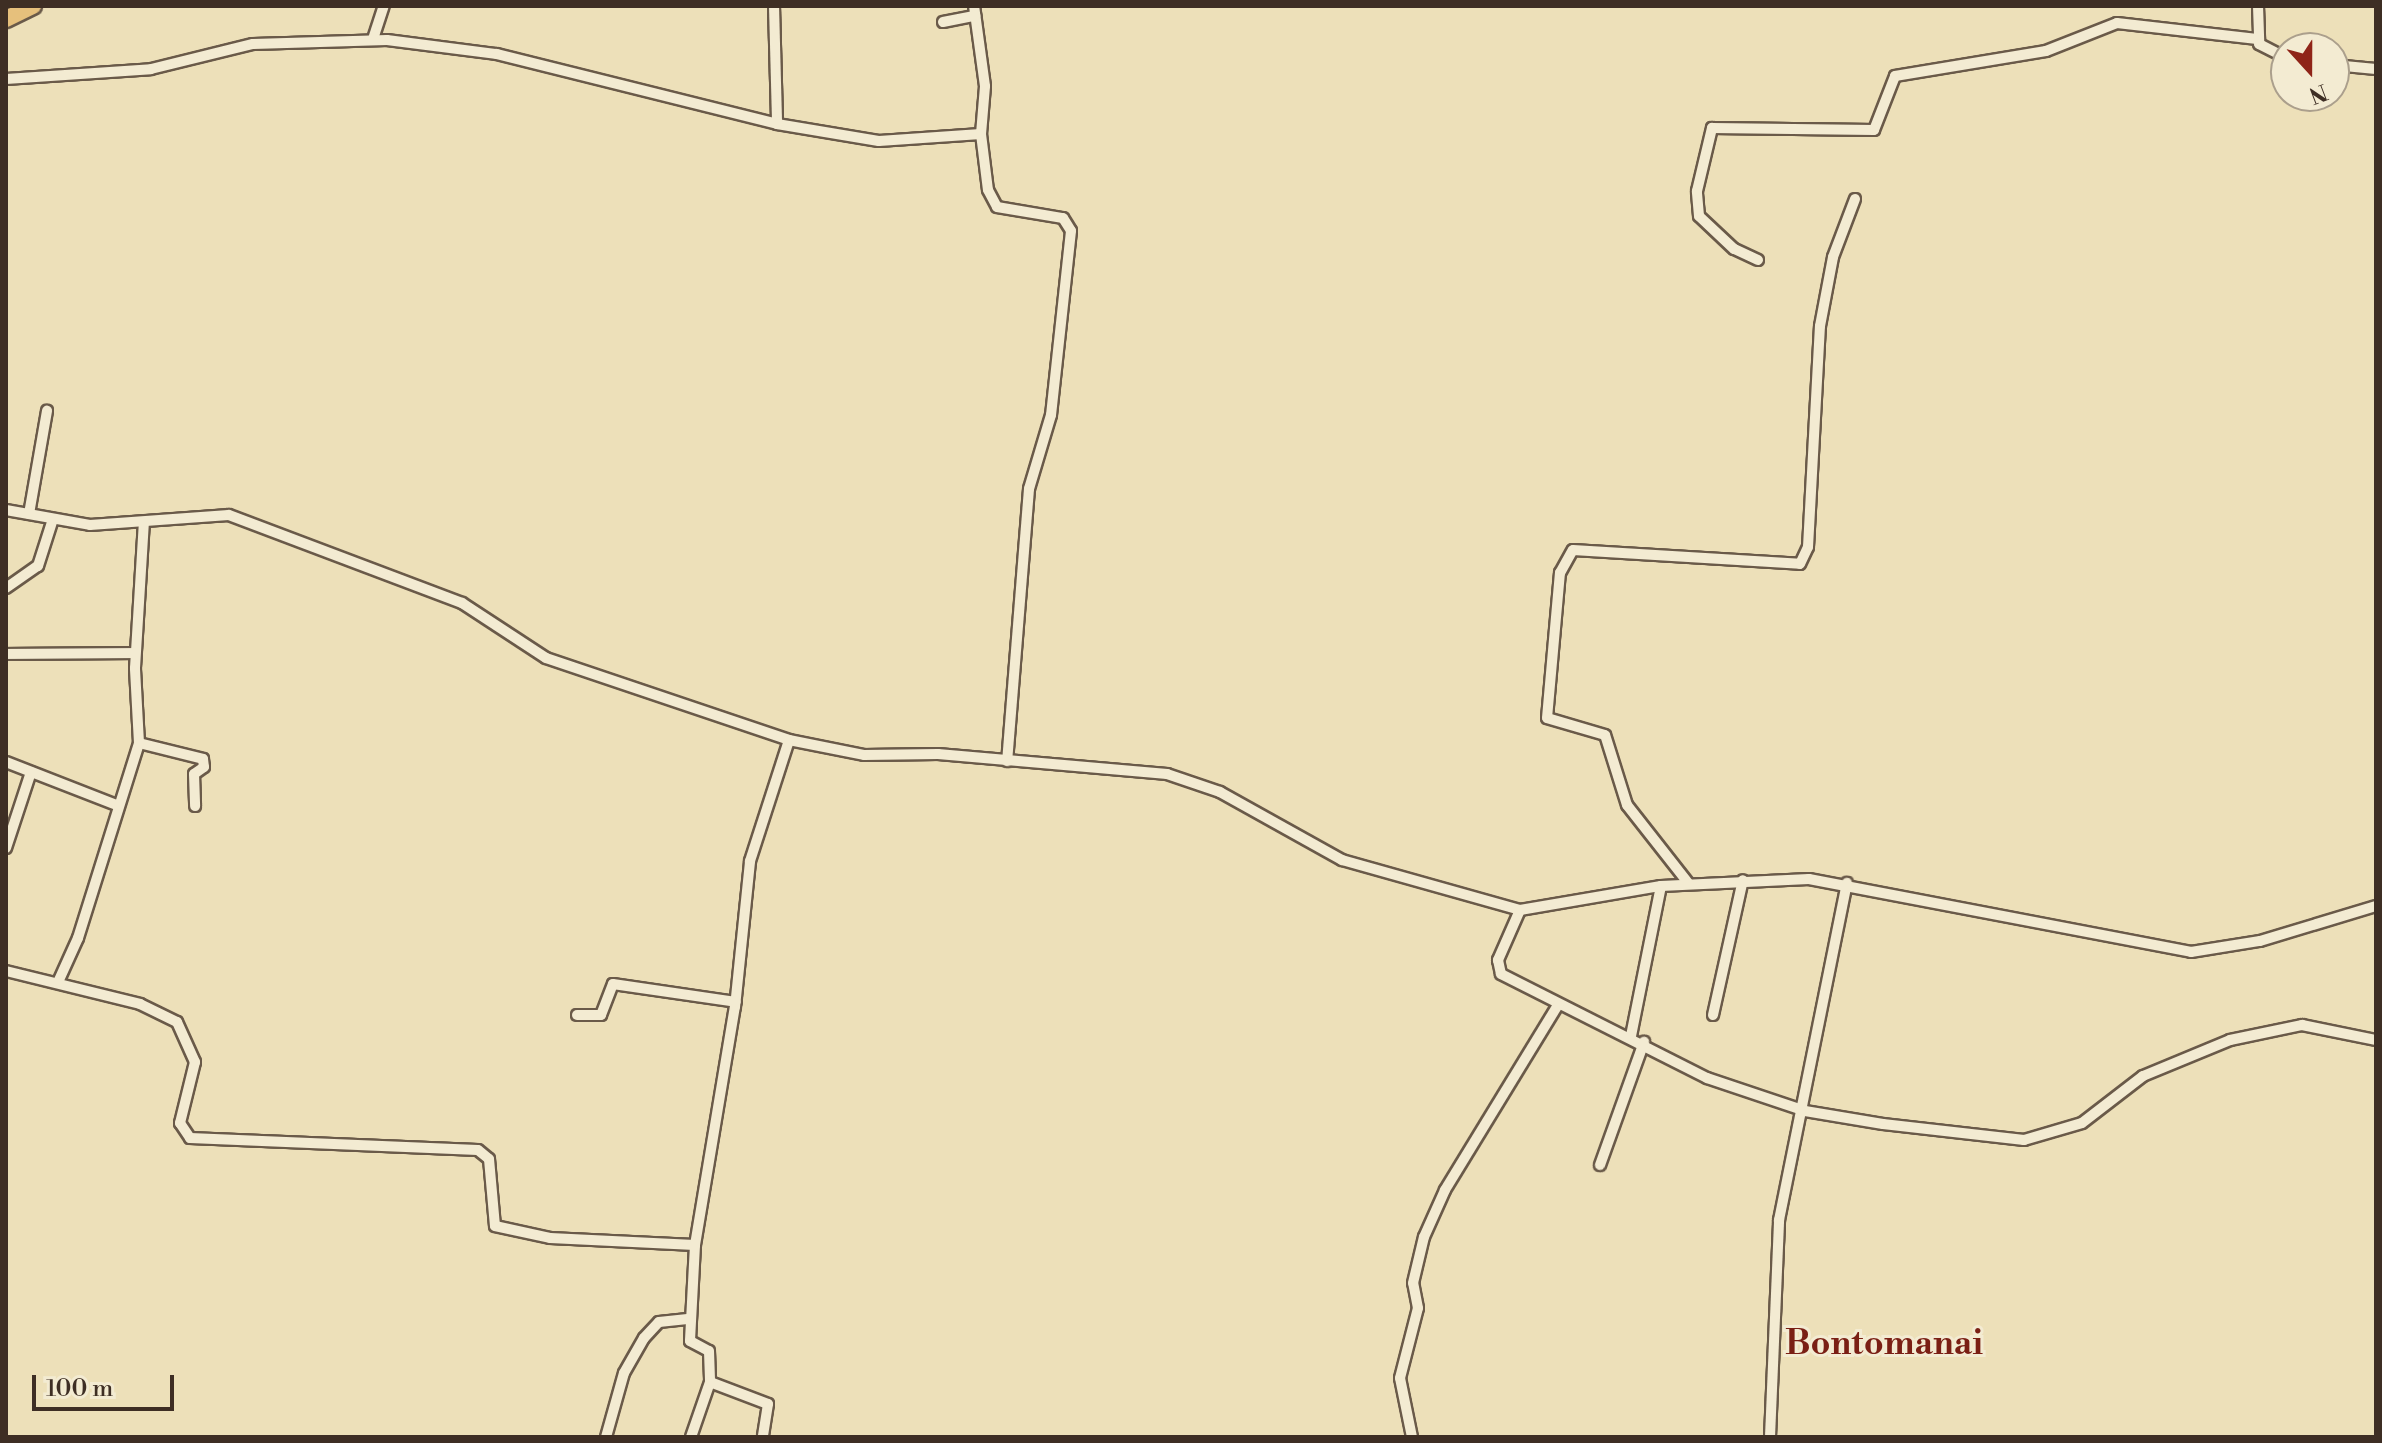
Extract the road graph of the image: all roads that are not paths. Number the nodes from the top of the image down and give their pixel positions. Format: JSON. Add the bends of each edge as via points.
{"nodes":[{"id":1,"x":33,"y":6,"type":"edge"},
{"id":2,"x":384,"y":6,"type":"edge"},
{"id":3,"x":774,"y":6,"type":"edge"},
{"id":4,"x":2258,"y":6,"type":"edge"},
{"id":5,"x":974,"y":11,"type":"edge"},
{"id":6,"x":6,"y":19,"type":"edge"},
{"id":7,"x":943,"y":22,"type":"dead end"},
{"id":8,"x":373,"y":39,"type":"junction"},
{"id":9,"x":2257,"y":39,"type":"junction"},
{"id":10,"x":2270,"y":52,"type":"edge"},
{"id":11,"x":2350,"y":67,"type":"edge"},
{"id":12,"x":2376,"y":69,"type":"edge"},
{"id":13,"x":6,"y":79,"type":"edge"},
{"id":14,"x":777,"y":124,"type":"junction"},
{"id":15,"x":981,"y":134,"type":"junction"},
{"id":16,"x":1855,"y":199,"type":"dead end"},
{"id":17,"x":1758,"y":260,"type":"dead end"},
{"id":18,"x":47,"y":411,"type":"dead end"},
{"id":19,"x":6,"y":510,"type":"edge"},
{"id":20,"x":29,"y":514,"type":"junction"},
{"id":21,"x":53,"y":519,"type":"junction"},
{"id":22,"x":144,"y":522,"type":"junction"},
{"id":23,"x":6,"y":588,"type":"edge"},
{"id":24,"x":135,"y":653,"type":"junction"},
{"id":25,"x":6,"y":654,"type":"edge"},
{"id":26,"x":789,"y":740,"type":"junction"},
{"id":27,"x":139,"y":743,"type":"junction"},
{"id":28,"x":1007,"y":761,"type":"junction"},
{"id":29,"x":6,"y":762,"type":"edge"},
{"id":30,"x":31,"y":772,"type":"junction"},
{"id":31,"x":119,"y":806,"type":"junction"},
{"id":32,"x":195,"y":806,"type":"dead end"},
{"id":33,"x":6,"y":848,"type":"edge"},
{"id":34,"x":1743,"y":880,"type":"junction"},
{"id":35,"x":1847,"y":883,"type":"junction"},
{"id":36,"x":1689,"y":884,"type":"junction"},
{"id":37,"x":1661,"y":886,"type":"junction"},
{"id":38,"x":2376,"y":906,"type":"edge"},
{"id":39,"x":1520,"y":910,"type":"junction"},
{"id":40,"x":6,"y":971,"type":"edge"},
{"id":41,"x":59,"y":980,"type":"junction"},
{"id":42,"x":736,"y":1002,"type":"junction"},
{"id":43,"x":1558,"y":1005,"type":"junction"},
{"id":44,"x":577,"y":1015,"type":"dead end"},
{"id":45,"x":1713,"y":1015,"type":"dead end"},
{"id":46,"x":1631,"y":1036,"type":"junction"},
{"id":47,"x":2376,"y":1040,"type":"edge"},
{"id":48,"x":1644,"y":1042,"type":"junction"},
{"id":49,"x":1805,"y":1111,"type":"junction"},
{"id":50,"x":1600,"y":1165,"type":"dead end"},
{"id":51,"x":695,"y":1245,"type":"junction"},
{"id":52,"x":690,"y":1319,"type":"junction"},
{"id":53,"x":710,"y":1382,"type":"junction"},
{"id":54,"x":606,"y":1437,"type":"edge"},
{"id":55,"x":691,"y":1437,"type":"edge"},
{"id":56,"x":763,"y":1437,"type":"edge"},
{"id":57,"x":1412,"y":1437,"type":"edge"},
{"id":58,"x":1770,"y":1437,"type":"edge"}],
"edges":[{"from":1,"to":6,"type":"main road"},
{"from":2,"to":8,"type":"street"},
{"from":3,"to":14,"type":"street"},
{"from":4,"to":9,"type":"street"},
{"from":5,"to":7,"type":"street"},
{"from":5,"to":15,"type":"street","via":[[985,86]]},
{"from":8,"to":13,"type":"street","via":[[253,44],[151,69]]},
{"from":8,"to":14,"type":"street","via":[[507,56]]},
{"from":9,"to":10,"type":"street"},
{"from":9,"to":17,"type":"street","via":[[2124,21],[2046,51],[1895,76],[1874,130],[1712,128],[1697,191],[1699,216],[1734,249]]},
{"from":11,"to":12,"type":"street"},
{"from":14,"to":15,"type":"street","via":[[866,140]]},
{"from":15,"to":28,"type":"street","via":[[988,190],[997,207],[1063,218],[1071,231],[1055,391],[1029,489]]},
{"from":16,"to":36,"type":"street","via":[[1833,257],[1820,326],[1808,547],[1800,564],[1573,550],[1560,573],[1547,718],[1605,735],[1627,805]]},
{"from":18,"to":20,"type":"street"},
{"from":19,"to":20,"type":"street"},
{"from":20,"to":21,"type":"street"},
{"from":21,"to":22,"type":"street"},
{"from":21,"to":23,"type":"street","via":[[38,566]]},
{"from":22,"to":24,"type":"street"},
{"from":22,"to":26,"type":"street","via":[[229,515],[462,603],[546,658]]},
{"from":24,"to":25,"type":"street"},
{"from":24,"to":27,"type":"street"},
{"from":26,"to":28,"type":"street","via":[[864,755]]},
{"from":26,"to":42,"type":"street","via":[[750,861]]},
{"from":27,"to":31,"type":"street"},
{"from":27,"to":32,"type":"street","via":[[203,759],[204,767],[194,774]]},
{"from":28,"to":39,"type":"street","via":[[1181,778],[1220,792],[1342,860]]},
{"from":29,"to":30,"type":"street"},
{"from":30,"to":31,"type":"street"},
{"from":30,"to":33,"type":"street"},
{"from":31,"to":41,"type":"street"},
{"from":34,"to":35,"type":"street"},
{"from":34,"to":36,"type":"street"},
{"from":34,"to":45,"type":"street"},
{"from":35,"to":38,"type":"street","via":[[2191,952],[2289,934]]},
{"from":35,"to":49,"type":"street"},
{"from":36,"to":37,"type":"street"},
{"from":37,"to":39,"type":"street"},
{"from":37,"to":46,"type":"street"},
{"from":39,"to":43,"type":"street","via":[[1498,969]]},
{"from":40,"to":41,"type":"street"},
{"from":41,"to":51,"type":"street","via":[[177,1022],[195,1062],[180,1123],[190,1138],[478,1150],[489,1159],[495,1226],[550,1238]]},
{"from":42,"to":44,"type":"street","via":[[613,984],[601,1015]]},
{"from":42,"to":51,"type":"street"},
{"from":43,"to":46,"type":"street"},
{"from":43,"to":57,"type":"street","via":[[1445,1190],[1424,1237],[1413,1283],[1418,1308],[1400,1378]]},
{"from":46,"to":48,"type":"street"},
{"from":47,"to":49,"type":"street","via":[[2302,1025],[2230,1040],[2143,1076],[2082,1123],[2024,1140]]},
{"from":48,"to":49,"type":"street","via":[[1707,1078]]},
{"from":48,"to":50,"type":"street"},
{"from":49,"to":58,"type":"street","via":[[1779,1220]]},
{"from":51,"to":52,"type":"street"},
{"from":52,"to":53,"type":"street","via":[[690,1341],[709,1351]]},
{"from":52,"to":54,"type":"street","via":[[659,1322],[644,1338],[624,1373]]},
{"from":53,"to":55,"type":"street"},
{"from":53,"to":56,"type":"street","via":[[765,1400]]}]}
